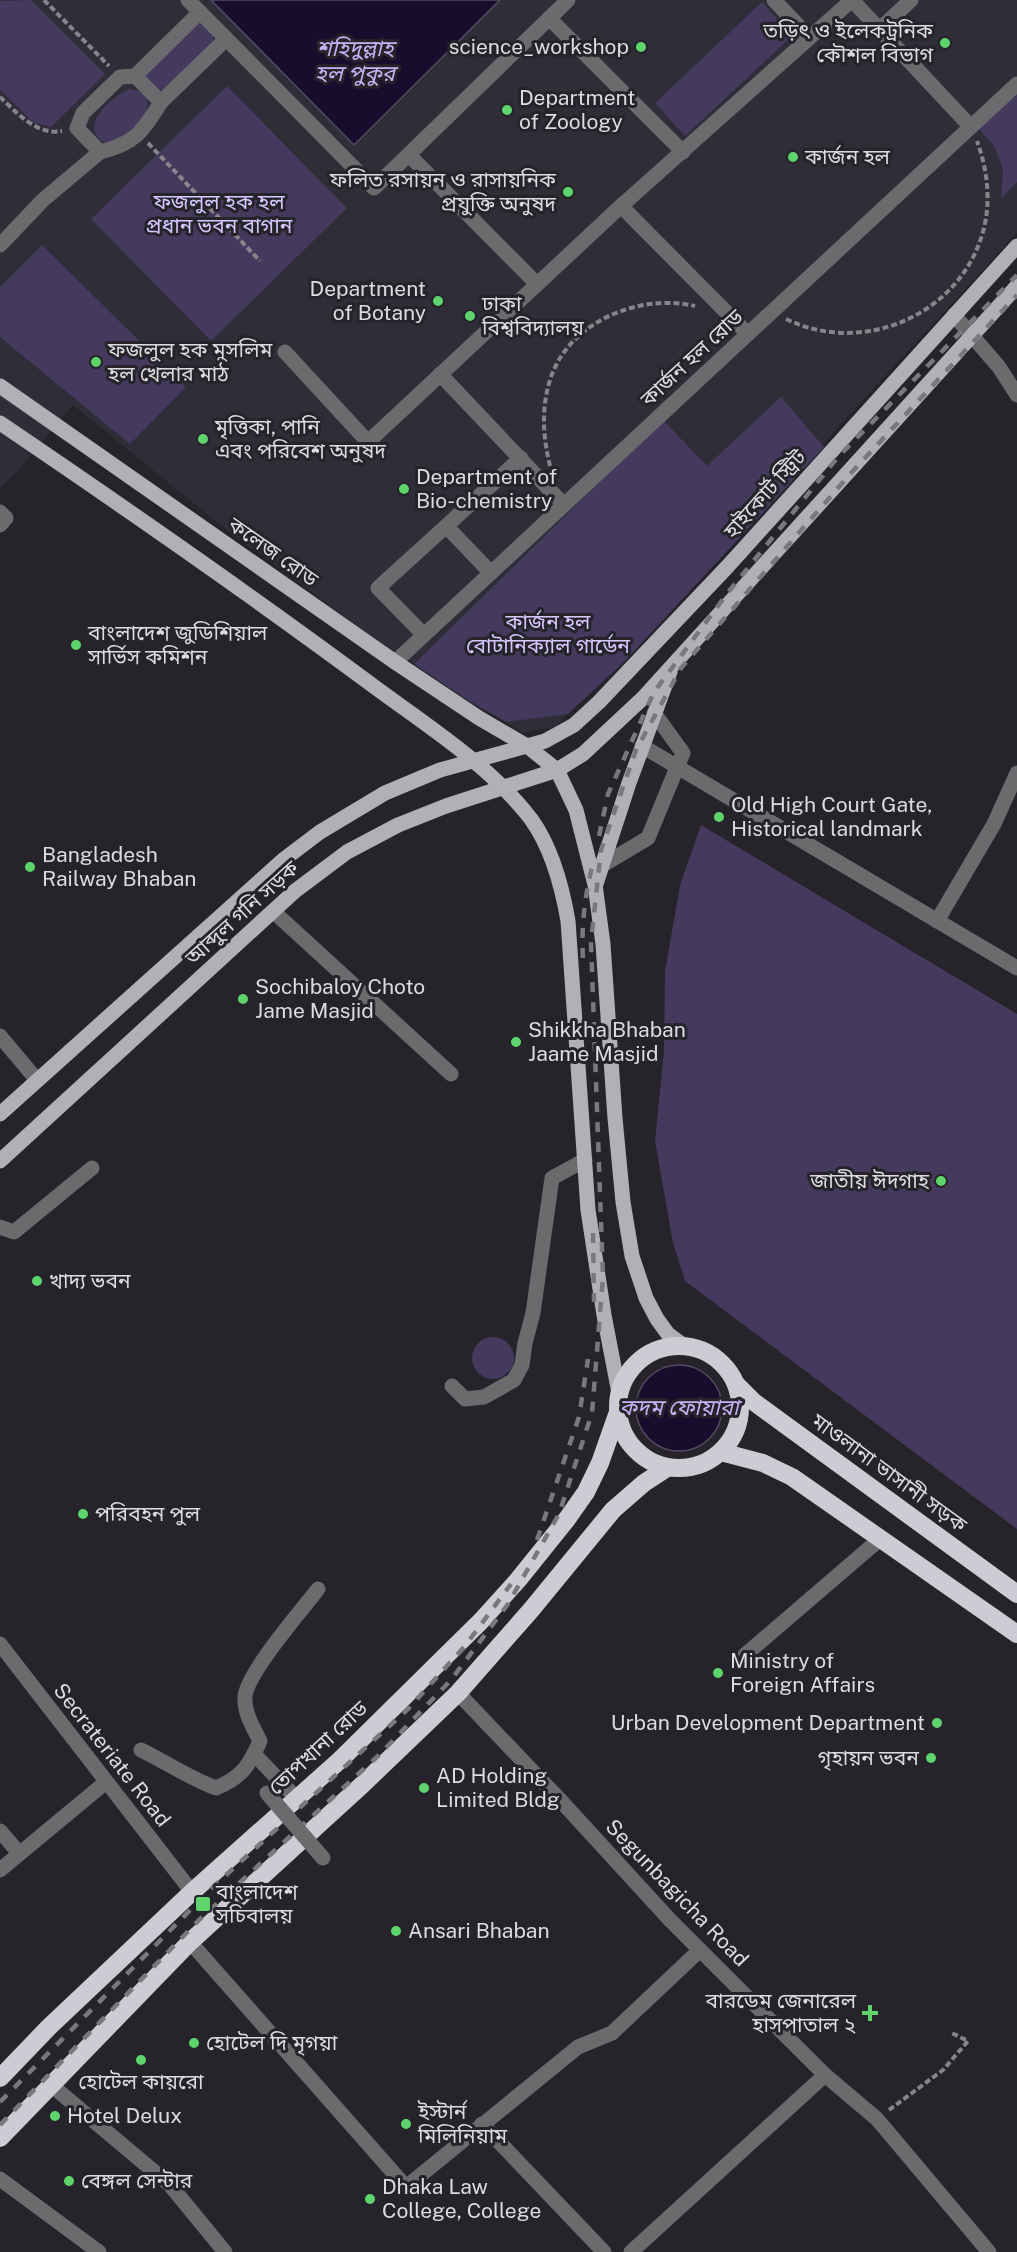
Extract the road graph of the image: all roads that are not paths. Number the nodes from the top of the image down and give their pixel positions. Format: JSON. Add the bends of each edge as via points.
{"nodes":[{"id":1,"x":189,"y":0,"type":"edge"},
{"id":2,"x":567,"y":0,"type":"edge"},
{"id":3,"x":774,"y":0,"type":"edge"},
{"id":4,"x":852,"y":0,"type":"edge"},
{"id":5,"x":911,"y":0,"type":"edge"},
{"id":6,"x":200,"y":12,"type":"junction"},
{"id":7,"x":549,"y":18,"type":"junction"},
{"id":8,"x":880,"y":29,"type":"junction"},
{"id":9,"x":809,"y":38,"type":"junction"},
{"id":10,"x":226,"y":39,"type":"junction"},
{"id":11,"x":127,"y":76,"type":"junction"},
{"id":12,"x":1017,"y":84,"type":"edge"},
{"id":13,"x":161,"y":102,"type":"junction"},
{"id":14,"x":971,"y":127,"type":"junction"},
{"id":15,"x":100,"y":152,"type":"junction"},
{"id":16,"x":683,"y":152,"type":"junction"},
{"id":17,"x":409,"y":155,"type":"junction"},
{"id":18,"x":621,"y":206,"type":"junction"},
{"id":19,"x":0,"y":245,"type":"edge"},
{"id":20,"x":1017,"y":246,"type":"edge"},
{"id":21,"x":537,"y":284,"type":"junction"},
{"id":22,"x":1017,"y":286,"type":"edge"},
{"id":23,"x":954,"y":315,"type":"junction"},
{"id":24,"x":748,"y":334,"type":"junction"},
{"id":25,"x":972,"y":336,"type":"junction"},
{"id":26,"x":285,"y":352,"type":"dead end"},
{"id":27,"x":440,"y":374,"type":"junction"},
{"id":28,"x":0,"y":386,"type":"edge"},
{"id":29,"x":1017,"y":395,"type":"edge"},
{"id":30,"x":2,"y":426,"type":"edge"},
{"id":31,"x":520,"y":458,"type":"junction"},
{"id":32,"x":564,"y":505,"type":"junction"},
{"id":33,"x":0,"y":512,"type":"edge"},
{"id":34,"x":0,"y":525,"type":"edge"},
{"id":35,"x":447,"y":527,"type":"junction"},
{"id":36,"x":491,"y":573,"type":"junction"},
{"id":37,"x":424,"y":635,"type":"junction"},
{"id":38,"x":395,"y":662,"type":"junction"},
{"id":39,"x":674,"y":664,"type":"junction"},
{"id":40,"x":654,"y":713,"type":"junction"},
{"id":41,"x":527,"y":746,"type":"junction"},
{"id":42,"x":642,"y":746,"type":"junction"},
{"id":43,"x":471,"y":760,"type":"junction"},
{"id":44,"x":678,"y":767,"type":"junction"},
{"id":45,"x":557,"y":770,"type":"junction"},
{"id":46,"x":1017,"y":773,"type":"edge"},
{"id":47,"x":502,"y":787,"type":"junction"},
{"id":48,"x":601,"y":866,"type":"junction"},
{"id":49,"x":595,"y":885,"type":"junction"},
{"id":50,"x":274,"y":912,"type":"junction"},
{"id":51,"x":937,"y":921,"type":"junction"},
{"id":52,"x":1017,"y":968,"type":"edge"},
{"id":53,"x":0,"y":1036,"type":"edge"},
{"id":54,"x":452,"y":1074,"type":"dead end"},
{"id":55,"x":37,"y":1080,"type":"junction"},
{"id":56,"x":0,"y":1113,"type":"edge"},
{"id":57,"x":0,"y":1161,"type":"edge"},
{"id":58,"x":585,"y":1161,"type":"junction"},
{"id":59,"x":92,"y":1168,"type":"dead end"},
{"id":60,"x":0,"y":1227,"type":"edge"},
{"id":61,"x":683,"y":1345,"type":"junction"},
{"id":62,"x":737,"y":1384,"type":"junction"},
{"id":63,"x":452,"y":1386,"type":"dead end"},
{"id":64,"x":619,"y":1393,"type":"junction"},
{"id":65,"x":618,"y":1412,"type":"junction"},
{"id":66,"x":721,"y":1452,"type":"junction"},
{"id":67,"x":668,"y":1468,"type":"junction"},
{"id":68,"x":880,"y":1539,"type":"junction"},
{"id":69,"x":318,"y":1589,"type":"dead end"},
{"id":70,"x":1017,"y":1594,"type":"edge"},
{"id":71,"x":1017,"y":1634,"type":"edge"},
{"id":72,"x":0,"y":1644,"type":"edge"},
{"id":73,"x":745,"y":1655,"type":"dead end"},
{"id":74,"x":458,"y":1693,"type":"junction"},
{"id":75,"x":141,"y":1750,"type":"dead end"},
{"id":76,"x":254,"y":1754,"type":"junction"},
{"id":77,"x":340,"y":1760,"type":"junction"},
{"id":78,"x":106,"y":1782,"type":"junction"},
{"id":79,"x":363,"y":1784,"type":"junction"},
{"id":80,"x":267,"y":1793,"type":"dead end"},
{"id":81,"x":297,"y":1800,"type":"junction"},
{"id":82,"x":0,"y":1831,"type":"edge"},
{"id":83,"x":20,"y":1853,"type":"junction"},
{"id":84,"x":323,"y":1858,"type":"dead end"},
{"id":85,"x":0,"y":1870,"type":"edge"},
{"id":86,"x":192,"y":1892,"type":"junction"},
{"id":87,"x":190,"y":1942,"type":"junction"},
{"id":88,"x":700,"y":1950,"type":"junction"},
{"id":89,"x":825,"y":2075,"type":"junction"},
{"id":90,"x":0,"y":2079,"type":"edge"},
{"id":91,"x":50,"y":2084,"type":"junction"},
{"id":92,"x":482,"y":2124,"type":"junction"},
{"id":93,"x":0,"y":2138,"type":"edge"},
{"id":94,"x":0,"y":2179,"type":"edge"},
{"id":95,"x":99,"y":2252,"type":"edge"},
{"id":96,"x":225,"y":2252,"type":"edge"},
{"id":97,"x":604,"y":2252,"type":"edge"},
{"id":98,"x":631,"y":2252,"type":"edge"},
{"id":99,"x":989,"y":2252,"type":"edge"}],
"edges":[{"from":1,"to":6,"type":"street"},
{"from":2,"to":7,"type":"street"},
{"from":3,"to":9,"type":"street"},
{"from":4,"to":8,"type":"street"},
{"from":4,"to":9,"type":"street"},
{"from":5,"to":8,"type":"street"},
{"from":6,"to":10,"type":"street"},
{"from":6,"to":11,"type":"street"},
{"from":7,"to":16,"type":"street"},
{"from":7,"to":17,"type":"street"},
{"from":8,"to":14,"type":"street"},
{"from":9,"to":16,"type":"street"},
{"from":10,"to":13,"type":"street"},
{"from":10,"to":17,"type":"street","via":[[374,188]]},
{"from":11,"to":13,"type":"street"},
{"from":11,"to":15,"type":"street","via":[[83,113],[77,128]]},
{"from":12,"to":14,"type":"street","name":"কার্জন হল রোড"},
{"from":13,"to":15,"type":"street","via":[[140,134],[121,146]]},
{"from":14,"to":24,"type":"street","name":"কার্জন হল রোড"},
{"from":15,"to":19,"type":"street","via":[[43,200]]},
{"from":16,"to":18,"type":"street"},
{"from":17,"to":21,"type":"street"},
{"from":18,"to":21,"type":"street"},
{"from":18,"to":24,"type":"street"},
{"from":20,"to":23,"type":"main road","name":"হাইকোর্ট স্ট্রিট"},
{"from":21,"to":27,"type":"street"},
{"from":22,"to":25,"type":"main road"},
{"from":23,"to":25,"type":"street"},
{"from":23,"to":41,"type":"main road","name":"হাইকোর্ট স্ট্রিট","via":[[728,566],[599,702],[565,731]]},
{"from":24,"to":32,"type":"street","name":"কার্জন হল রোড"},
{"from":25,"to":29,"type":"street"},
{"from":25,"to":39,"type":"main road"},
{"from":26,"to":27,"type":"street","via":[[368,441]]},
{"from":27,"to":31,"type":"street"},
{"from":28,"to":38,"type":"main road","name":"কলেজ রোড"},
{"from":30,"to":43,"type":"main road","via":[[328,653]]},
{"from":31,"to":32,"type":"street"},
{"from":31,"to":35,"type":"street"},
{"from":32,"to":36,"type":"street","name":"কার্জন হল রোড"},
{"from":33,"to":34,"type":"street","via":[[6,518]]},
{"from":35,"to":36,"type":"street"},
{"from":35,"to":37,"type":"street","via":[[378,588]]},
{"from":36,"to":37,"type":"street","name":"কার্জন হল রোড"},
{"from":37,"to":38,"type":"street","name":"কার্জন হল রোড"},
{"from":38,"to":41,"type":"main road","name":"কলেজ রোড"},
{"from":39,"to":40,"type":"main road"},
{"from":39,"to":45,"type":"main road","via":[[603,737]]},
{"from":40,"to":42,"type":"main road"},
{"from":40,"to":44,"type":"street","via":[[683,753]]},
{"from":41,"to":43,"type":"main road","name":"আব্দুল গনি সড়ক"},
{"from":41,"to":45,"type":"main road","name":"কলেজ রোড"},
{"from":42,"to":44,"type":"street"},
{"from":42,"to":48,"type":"main road"},
{"from":43,"to":47,"type":"main road"},
{"from":43,"to":55,"type":"main road","name":"আব্দুল গনি সড়ক","via":[[385,793],[320,832],[283,860]]},
{"from":44,"to":48,"type":"street","via":[[648,838]]},
{"from":44,"to":51,"type":"street"},
{"from":45,"to":47,"type":"main road","name":"আব্দুল গনি সড়ক"},
{"from":45,"to":49,"type":"main road","via":[[576,810]]},
{"from":46,"to":51,"type":"street","via":[[994,824]]},
{"from":47,"to":50,"type":"main road","name":"আব্দুল গনি সড়ক","via":[[420,815],[371,838],[321,871]]},
{"from":47,"to":58,"type":"main road","via":[[531,820],[548,848],[564,900]]},
{"from":48,"to":49,"type":"main road"},
{"from":49,"to":61,"type":"main road","via":[[630,1246],[646,1298],[657,1319]]},
{"from":50,"to":54,"type":"street"},
{"from":50,"to":57,"type":"main road","name":"আব্দুল গনি সড়ক"},
{"from":51,"to":52,"type":"street"},
{"from":53,"to":55,"type":"street"},
{"from":55,"to":56,"type":"main road","name":"আব্দুল গনি সড়ক"},
{"from":58,"to":63,"type":"street","via":[[552,1179],[533,1313],[522,1365],[514,1380],[484,1397],[465,1399]]},
{"from":58,"to":64,"type":"main road","via":[[594,1254]]},
{"from":59,"to":60,"type":"street","via":[[14,1232]]},
{"from":61,"to":62,"type":"highway","via":[[716,1357]]},
{"from":61,"to":64,"type":"highway","via":[[655,1350],[643,1358],[632,1368]]},
{"from":62,"to":66,"type":"highway","via":[[740,1416],[736,1432]]},
{"from":62,"to":70,"type":"highway","name":"মাওলানা ভাসানী সড়ক","via":[[754,1402]]},
{"from":64,"to":65,"type":"highway"},
{"from":65,"to":67,"type":"highway","via":[[633,1448]]},
{"from":65,"to":77,"type":"highway","name":"তোপখানা রোড","via":[[600,1463],[567,1520],[481,1621]]},
{"from":66,"to":67,"type":"highway","via":[[700,1465]]},
{"from":66,"to":68,"type":"highway","via":[[763,1463],[792,1477]]},
{"from":67,"to":74,"type":"highway","via":[[613,1510]]},
{"from":68,"to":71,"type":"highway"},
{"from":68,"to":73,"type":"street"},
{"from":69,"to":76,"type":"street","via":[[255,1673],[245,1695],[246,1714],[260,1741]]},
{"from":72,"to":78,"type":"street","name":"Secrateriate Road"},
{"from":74,"to":79,"type":"highway"},
{"from":74,"to":88,"type":"street","name":"Segunbagicha Road"},
{"from":75,"to":76,"type":"street","via":[[216,1788],[231,1782],[249,1765]]},
{"from":76,"to":81,"type":"street"},
{"from":77,"to":79,"type":"highway"},
{"from":77,"to":81,"type":"highway","name":"তোপখানা রোড"},
{"from":78,"to":83,"type":"street"},
{"from":78,"to":86,"type":"street","name":"Secrateriate Road"},
{"from":79,"to":87,"type":"highway"},
{"from":80,"to":84,"type":"street","bridge":true},
{"from":81,"to":86,"type":"highway","name":"তোপখানা রোড"},
{"from":82,"to":83,"type":"street"},
{"from":83,"to":85,"type":"street"},
{"from":86,"to":90,"type":"highway","name":"তোপখানা রোড","via":[[49,2027]]},
{"from":87,"to":91,"type":"highway"},
{"from":87,"to":92,"type":"street","via":[[406,2187]]},
{"from":88,"to":89,"type":"street","name":"Segunbagicha Road"},
{"from":88,"to":92,"type":"street","via":[[612,2033],[578,2047]]},
{"from":89,"to":98,"type":"street"},
{"from":89,"to":99,"type":"street","name":"Segunbagicha Road","via":[[877,2119]]},
{"from":91,"to":93,"type":"highway"},
{"from":91,"to":96,"type":"street","via":[[170,2185]]},
{"from":92,"to":97,"type":"street"},
{"from":94,"to":95,"type":"street"}]}
